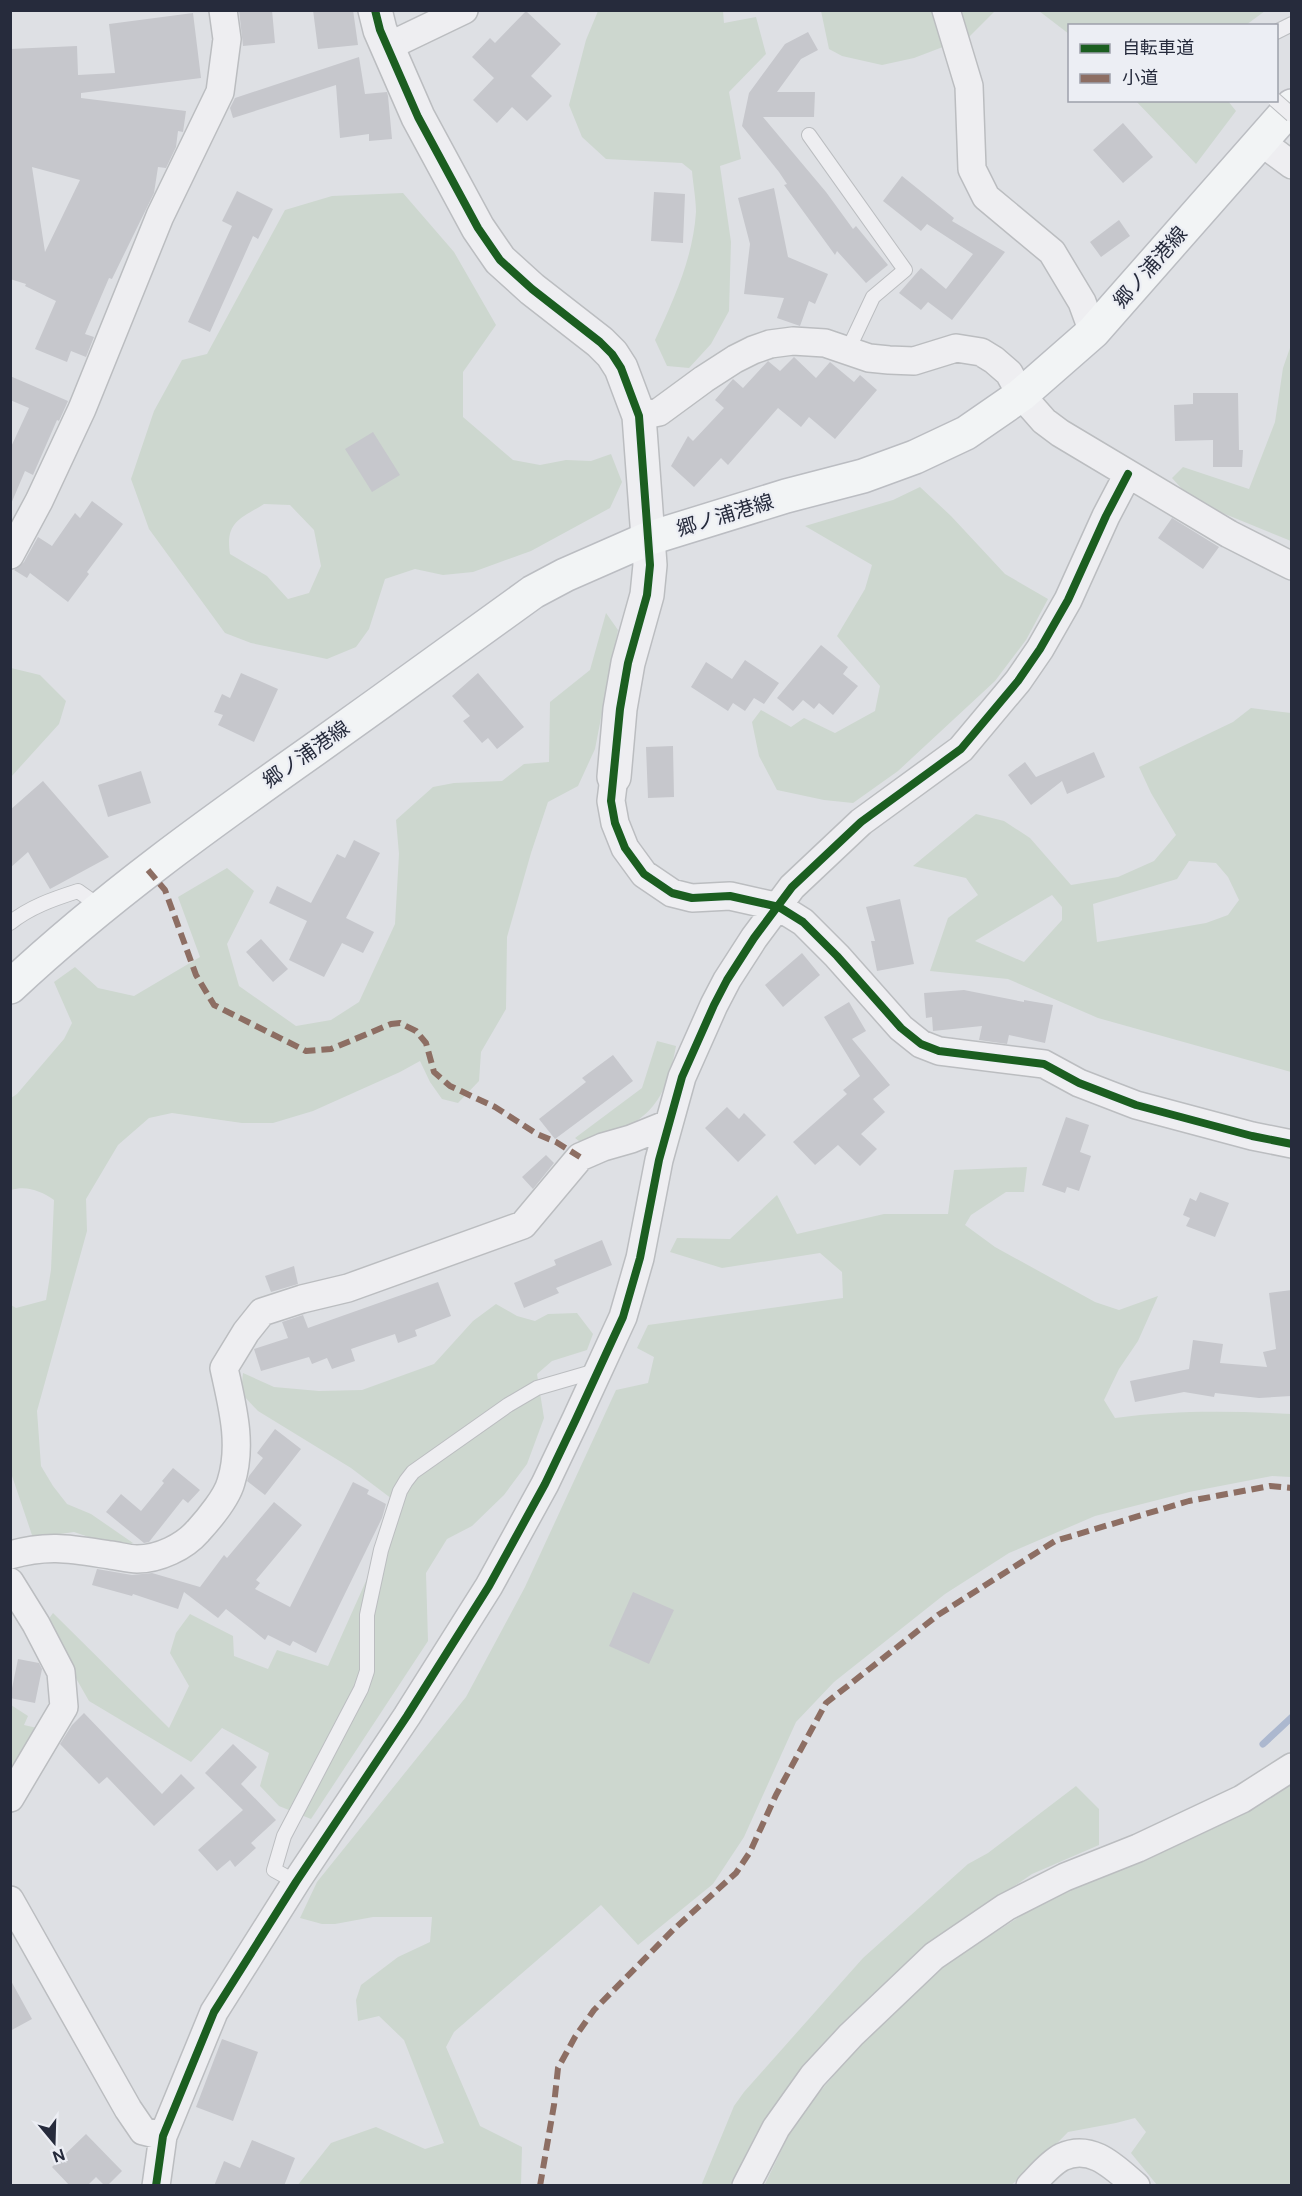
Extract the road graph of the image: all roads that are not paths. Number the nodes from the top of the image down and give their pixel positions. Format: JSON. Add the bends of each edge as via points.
{"nodes":[{"id":1,"x":223,"y":10,"type":"edge"},
{"id":2,"x":375,"y":10,"type":"edge"},
{"id":3,"x":464,"y":10,"type":"edge"},
{"id":4,"x":946,"y":10,"type":"edge"},
{"id":5,"x":1292,"y":24,"type":"edge"},
{"id":6,"x":1278,"y":31,"type":"edge"},
{"id":7,"x":387,"y":47,"type":"junction"},
{"id":8,"x":1277,"y":102,"type":"edge"},
{"id":9,"x":1292,"y":106,"type":"edge"},
{"id":10,"x":1292,"y":115,"type":"edge"},
{"id":11,"x":809,"y":135,"type":"dead end"},
{"id":12,"x":1261,"y":142,"type":"junction"},
{"id":13,"x":1292,"y":165,"type":"edge"},
{"id":14,"x":1093,"y":332,"type":"junction"},
{"id":15,"x":848,"y":350,"type":"junction"},
{"id":16,"x":1021,"y":395,"type":"junction"},
{"id":17,"x":639,"y":416,"type":"junction"},
{"id":18,"x":1128,"y":474,"type":"junction"},
{"id":19,"x":647,"y":538,"type":"junction"},
{"id":20,"x":10,"y":555,"type":"edge"},
{"id":21,"x":1292,"y":566,"type":"edge"},
{"id":22,"x":614,"y":777,"type":"joint"},
{"id":23,"x":779,"y":907,"type":"junction"},
{"id":24,"x":102,"y":908,"type":"junction"},
{"id":25,"x":10,"y":923,"type":"edge"},
{"id":26,"x":10,"y":987,"type":"edge"},
{"id":27,"x":668,"y":1124,"type":"junction"},
{"id":28,"x":1292,"y":1144,"type":"edge"},
{"id":29,"x":599,"y":1370,"type":"junction"},
{"id":30,"x":10,"y":1555,"type":"edge"},
{"id":31,"x":10,"y":1582,"type":"edge"},
{"id":32,"x":1292,"y":1767,"type":"edge"},
{"id":33,"x":10,"y":1798,"type":"edge"},
{"id":34,"x":296,"y":1882,"type":"junction"},
{"id":35,"x":10,"y":1900,"type":"edge"},
{"id":36,"x":163,"y":2136,"type":"junction"},
{"id":37,"x":156,"y":2186,"type":"edge"},
{"id":38,"x":746,"y":2186,"type":"edge"},
{"id":39,"x":1030,"y":2186,"type":"edge"},
{"id":40,"x":1137,"y":2186,"type":"edge"}],
"edges":[{"from":1,"to":20,"type":"street","via":[[227,39],[220,92],[160,216],[82,409]]},
{"from":2,"to":7,"type":"street"},
{"from":3,"to":7,"type":"street"},
{"from":4,"to":14,"type":"street","via":[[969,86],[972,169],[986,197],[1052,252],[1082,302]]},
{"from":5,"to":6,"type":"lane"},
{"from":7,"to":17,"type":"street","via":[[418,117],[478,228],[500,260],[612,354]]},
{"from":8,"to":10,"type":"lane","bridge":true},
{"from":9,"to":12,"type":"main road","name":"郷ノ浦港線"},
{"from":11,"to":15,"type":"lane","via":[[904,270],[873,297]]},
{"from":12,"to":13,"type":"street"},
{"from":12,"to":14,"type":"main road","name":"郷ノ浦港線"},
{"from":14,"to":16,"type":"main road","name":"郷ノ浦港線"},
{"from":15,"to":16,"type":"street","via":[[869,358],[914,361],[957,348],[981,352],[1009,373]]},
{"from":15,"to":17,"type":"street","via":[[825,343],[770,344],[735,359],[659,412]]},
{"from":16,"to":18,"type":"street","via":[[1060,433]]},
{"from":16,"to":19,"type":"main road","name":"郷ノ浦港線","via":[[966,433],[915,457],[863,476]]},
{"from":17,"to":19,"type":"street"},
{"from":18,"to":21,"type":"street"},
{"from":18,"to":23,"type":"street","via":[[1068,600],[1018,681],[961,749],[861,822],[792,887]]},
{"from":19,"to":22,"type":"street","via":[[647,595],[628,663]]},
{"from":19,"to":24,"type":"main road","name":"郷ノ浦港線","via":[[533,592],[219,816]]},
{"from":22,"to":23,"type":"street","via":[[611,801],[615,823],[625,848],[644,874],[672,893],[692,898],[730,896]]},
{"from":23,"to":27,"type":"street","via":[[754,938],[714,1005],[682,1077]]},
{"from":23,"to":28,"type":"street","via":[[810,929],[901,1028],[921,1044],[939,1051],[1044,1064],[1079,1083],[1136,1105]]},
{"from":24,"to":25,"type":"lane","via":[[78,891],[50,900]]},
{"from":24,"to":26,"type":"main road","name":"郷ノ浦港線"},
{"from":27,"to":29,"type":"street","via":[[623,1317]]},
{"from":27,"to":30,"type":"street","via":[[580,1157],[523,1225],[348,1288],[262,1312],[224,1368],[236,1423],[231,1482],[205,1524],[189,1541],[162,1554],[138,1559],[59,1548],[34,1548]]},
{"from":29,"to":34,"type":"street","via":[[545,1484],[489,1586]]},
{"from":29,"to":34,"type":"lane","via":[[537,1388],[508,1405],[413,1472],[400,1491],[381,1550],[367,1615],[367,1671],[284,1836],[274,1870]]},
{"from":31,"to":33,"type":"street","via":[[61,1672],[64,1690],[64,1707]]},
{"from":32,"to":38,"type":"street","via":[[1242,1799],[1138,1848],[1065,1876],[1006,1907],[934,1956],[813,2076],[776,2128]]},
{"from":34,"to":36,"type":"street","via":[[214,2012]]},
{"from":35,"to":36,"type":"street","via":[[128,2109],[143,2131]]},
{"from":36,"to":37,"type":"street"},
{"from":39,"to":40,"type":"street","via":[[1061,2158],[1079,2152],[1101,2157]]}]}
